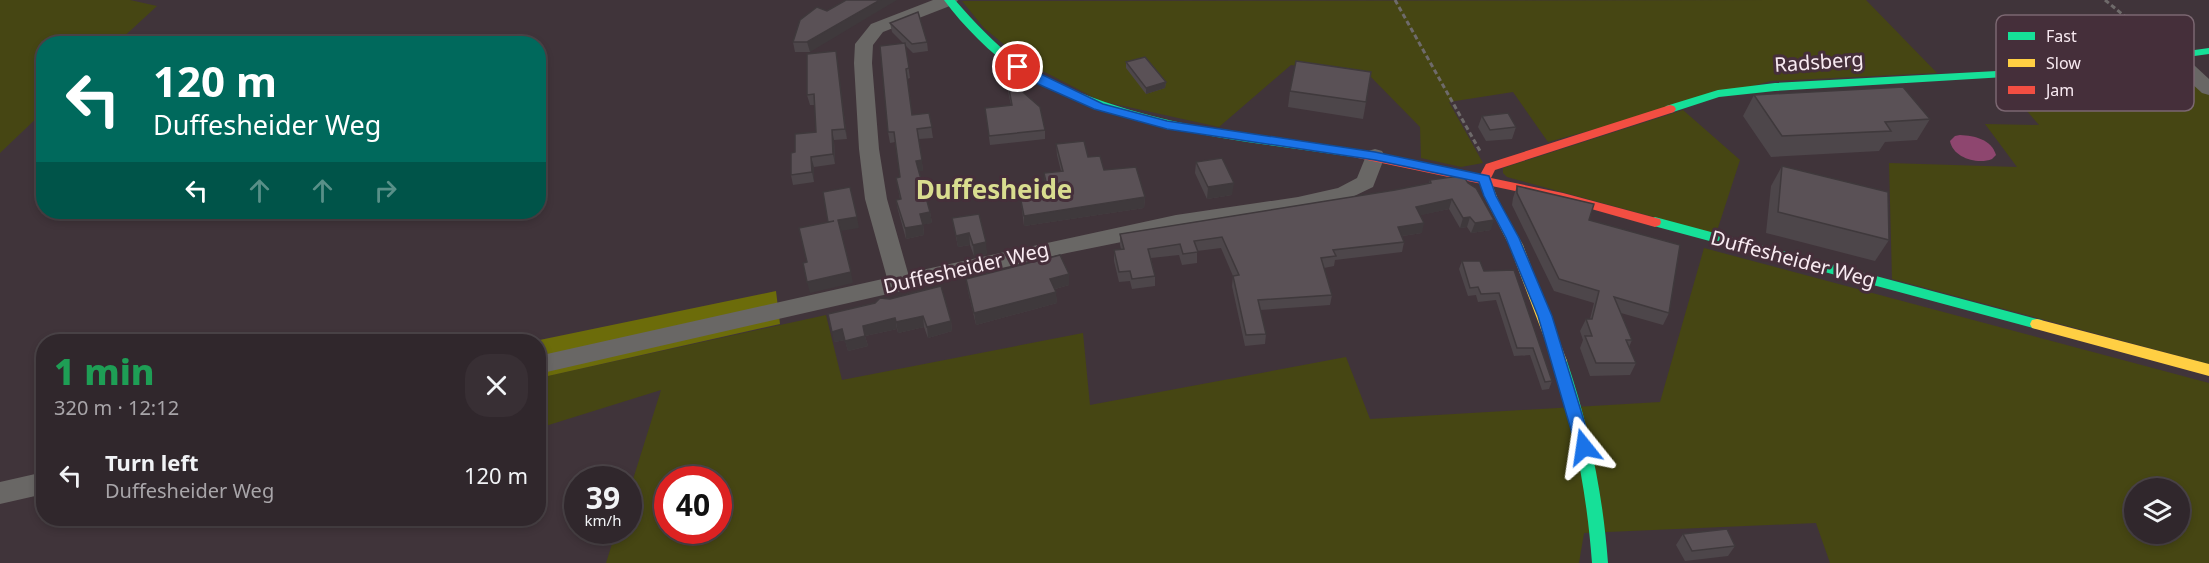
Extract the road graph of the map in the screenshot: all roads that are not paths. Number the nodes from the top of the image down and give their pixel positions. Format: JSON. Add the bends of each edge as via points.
{"nodes":[{"id":1,"x":949,"y":0,"type":"edge"},
{"id":2,"x":2209,"y":51,"type":"edge"},
{"id":3,"x":2194,"y":54,"type":"edge"},
{"id":4,"x":1996,"y":74,"type":"edge"},
{"id":5,"x":2194,"y":75,"type":"edge"},
{"id":6,"x":2209,"y":89,"type":"edge"},
{"id":7,"x":1375,"y":156,"type":"junction"},
{"id":8,"x":1487,"y":173,"type":"junction"},
{"id":9,"x":900,"y":284,"type":"junction"},
{"id":10,"x":546,"y":363,"type":"edge"},
{"id":11,"x":2209,"y":370,"type":"edge"},
{"id":12,"x":36,"y":485,"type":"edge"},
{"id":13,"x":0,"y":493,"type":"edge"},
{"id":14,"x":1600,"y":563,"type":"edge"}],
"edges":[{"from":1,"to":7,"type":"street","name":"Duffesheider Weg","via":[[1018,67],[1098,106],[1167,125]]},
{"from":1,"to":9,"type":"street","via":[[877,28],[864,44],[869,149],[876,200]]},
{"from":2,"to":3,"type":"street","name":"Radsberg"},
{"from":4,"to":8,"type":"street","name":"Radsberg","via":[[1718,94]]},
{"from":5,"to":6,"type":"street"},
{"from":7,"to":8,"type":"street","name":"Duffesheider Weg"},
{"from":7,"to":9,"type":"street","name":"Duffesheider Weg","via":[[1366,182],[1344,194],[1176,223]]},
{"from":8,"to":11,"type":"street","name":"Duffesheider Weg"},
{"from":8,"to":14,"type":"street","via":[[1490,196],[1513,238],[1545,316],[1575,411],[1593,483]]},
{"from":9,"to":10,"type":"street","name":"Duffesheider Weg"},
{"from":12,"to":13,"type":"street"}]}
